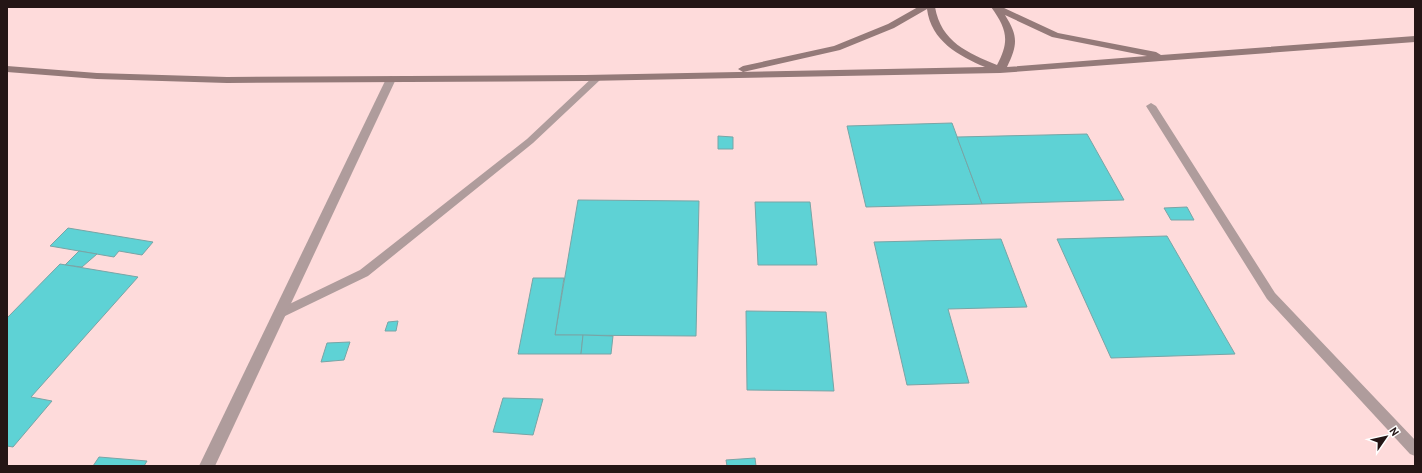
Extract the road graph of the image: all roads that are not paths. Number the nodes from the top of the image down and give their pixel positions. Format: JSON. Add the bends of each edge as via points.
{"nodes":[{"id":1,"x":924,"y":7,"type":"edge"},
{"id":2,"x":931,"y":7,"type":"edge"},
{"id":3,"x":996,"y":7,"type":"edge"},
{"id":4,"x":1415,"y":39,"type":"edge"},
{"id":5,"x":1171,"y":58,"type":"junction"},
{"id":6,"x":7,"y":69,"type":"edge"},
{"id":7,"x":1000,"y":70,"type":"junction"},
{"id":8,"x":717,"y":75,"type":"junction"},
{"id":9,"x":597,"y":78,"type":"junction"},
{"id":10,"x":391,"y":79,"type":"junction"},
{"id":11,"x":1151,"y":106,"type":"dead end"},
{"id":12,"x":279,"y":314,"type":"junction"},
{"id":13,"x":1415,"y":450,"type":"edge"},
{"id":14,"x":207,"y":466,"type":"edge"}],
"edges":[{"from":1,"to":8,"type":"main road","via":[[891,26],[837,48]]},
{"from":2,"to":7,"type":"main road","via":[[934,24],[946,42],[968,56]]},
{"from":3,"to":5,"type":"main road","via":[[1055,34]]},
{"from":3,"to":7,"type":"main road","via":[[1012,35],[1011,49]]},
{"from":4,"to":5,"type":"main road"},
{"from":5,"to":7,"type":"main road"},
{"from":6,"to":10,"type":"main road","via":[[97,76],[227,80]]},
{"from":7,"to":8,"type":"main road"},
{"from":8,"to":9,"type":"main road"},
{"from":9,"to":10,"type":"main road"},
{"from":9,"to":12,"type":"lane","via":[[530,142],[364,273]]},
{"from":10,"to":12,"type":"street"},
{"from":11,"to":13,"type":"lane","via":[[1271,296]]},
{"from":12,"to":14,"type":"street"}]}
